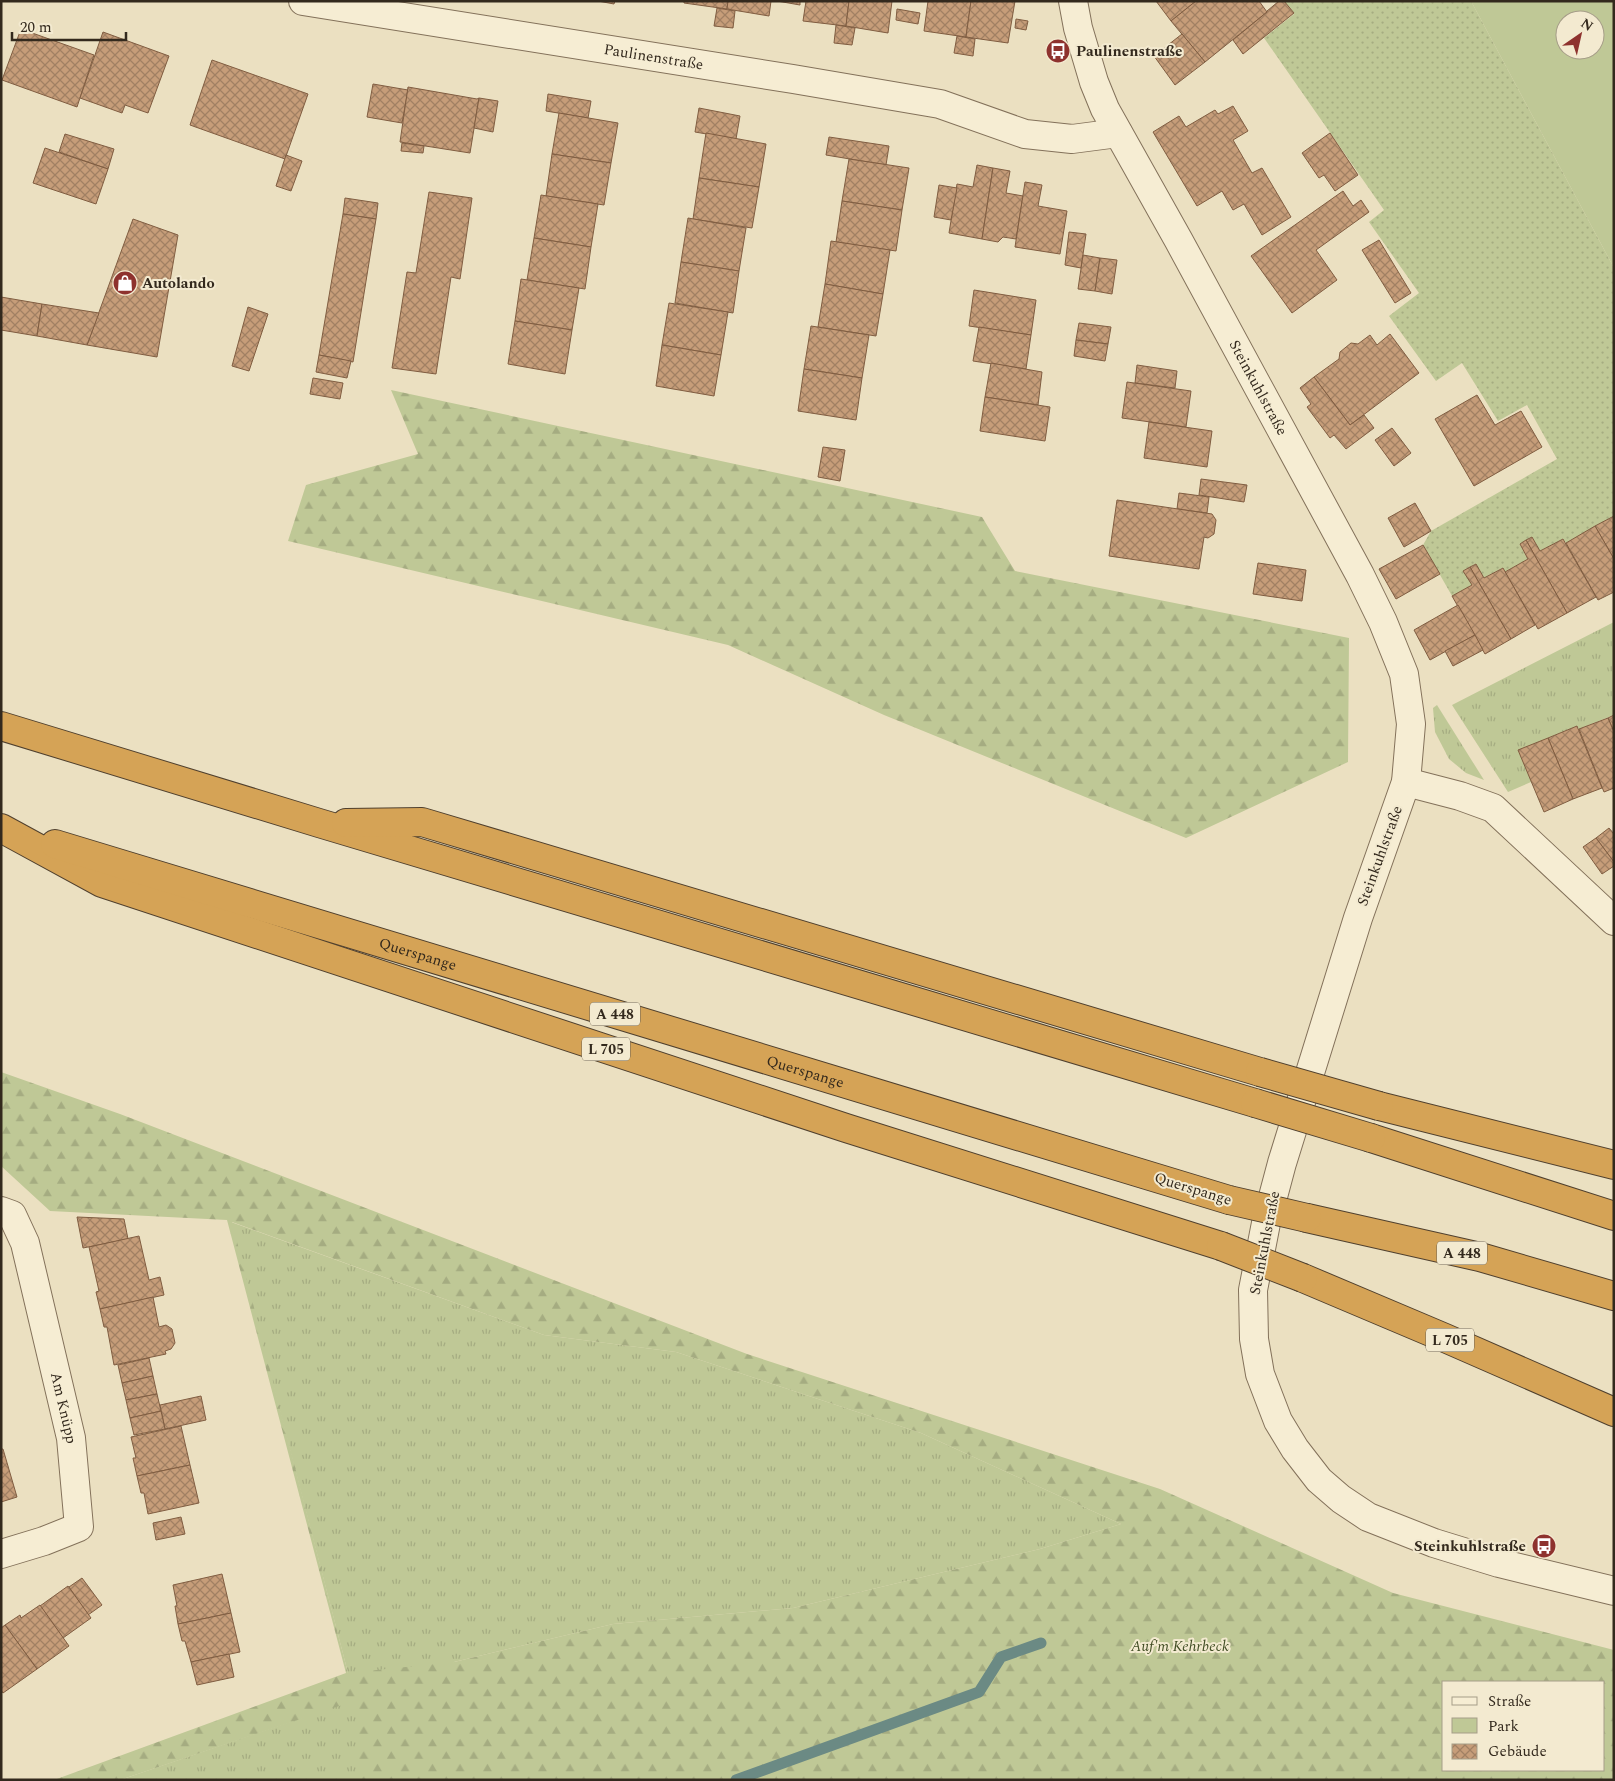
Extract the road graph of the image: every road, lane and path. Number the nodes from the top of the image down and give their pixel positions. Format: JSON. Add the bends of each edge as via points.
{"nodes":[{"id":1,"x":303,"y":1,"type":"edge"},
{"id":2,"x":1073,"y":1,"type":"edge"},
{"id":3,"x":1118,"y":133,"type":"junction"},
{"id":4,"x":1,"y":726,"type":"edge"},
{"id":5,"x":1406,"y":782,"type":"junction"},
{"id":6,"x":319,"y":823,"type":"junction"},
{"id":7,"x":1,"y":828,"type":"edge"},
{"id":8,"x":1614,"y":921,"type":"edge"},
{"id":9,"x":1614,"y":1164,"type":"edge"},
{"id":10,"x":6,"y":1213,"type":"edge"},
{"id":11,"x":1614,"y":1216,"type":"edge"},
{"id":12,"x":1614,"y":1296,"type":"edge"},
{"id":13,"x":1614,"y":1412,"type":"edge"},
{"id":14,"x":1,"y":1554,"type":"edge"},
{"id":15,"x":1614,"y":1591,"type":"edge"}],
"edges":[{"from":1,"to":3,"type":"street","name":"Paulinenstraße","via":[[940,104],[1025,134],[1072,139]]},
{"from":2,"to":3,"type":"street","name":"Steinkuhlstraße","via":[[1094,82]]},
{"from":3,"to":5,"type":"street","name":"Steinkuhlstraße","via":[[1383,622],[1404,674],[1411,724]]},
{"from":4,"to":6,"type":"highway"},
{"from":5,"to":8,"type":"street","via":[[1494,808]]},
{"from":5,"to":15,"type":"street","name":"Steinkuhlstraße","via":[[1358,918],[1266,1223],[1253,1290],[1254,1339],[1260,1374],[1278,1421],[1295,1449],[1319,1480],[1368,1517],[1434,1543]]},
{"from":6,"to":9,"type":"highway","bridge":true,"via":[[422,822],[1260,1072],[1379,1106]]},
{"from":6,"to":11,"type":"highway","bridge":true,"via":[[1371,1138]]},
{"from":7,"to":12,"type":"highway","name":"Querspange","number":"A 448","bridge":true,"via":[[1229,1200],[1480,1257]]},
{"from":7,"to":13,"type":"highway","number":"L 705","bridge":true,"via":[[102,882],[846,1128],[1220,1246],[1303,1278]]},
{"from":10,"to":14,"type":"street","name":"Am Knüpp","via":[[25,1243],[71,1438],[79,1527]]}]}
